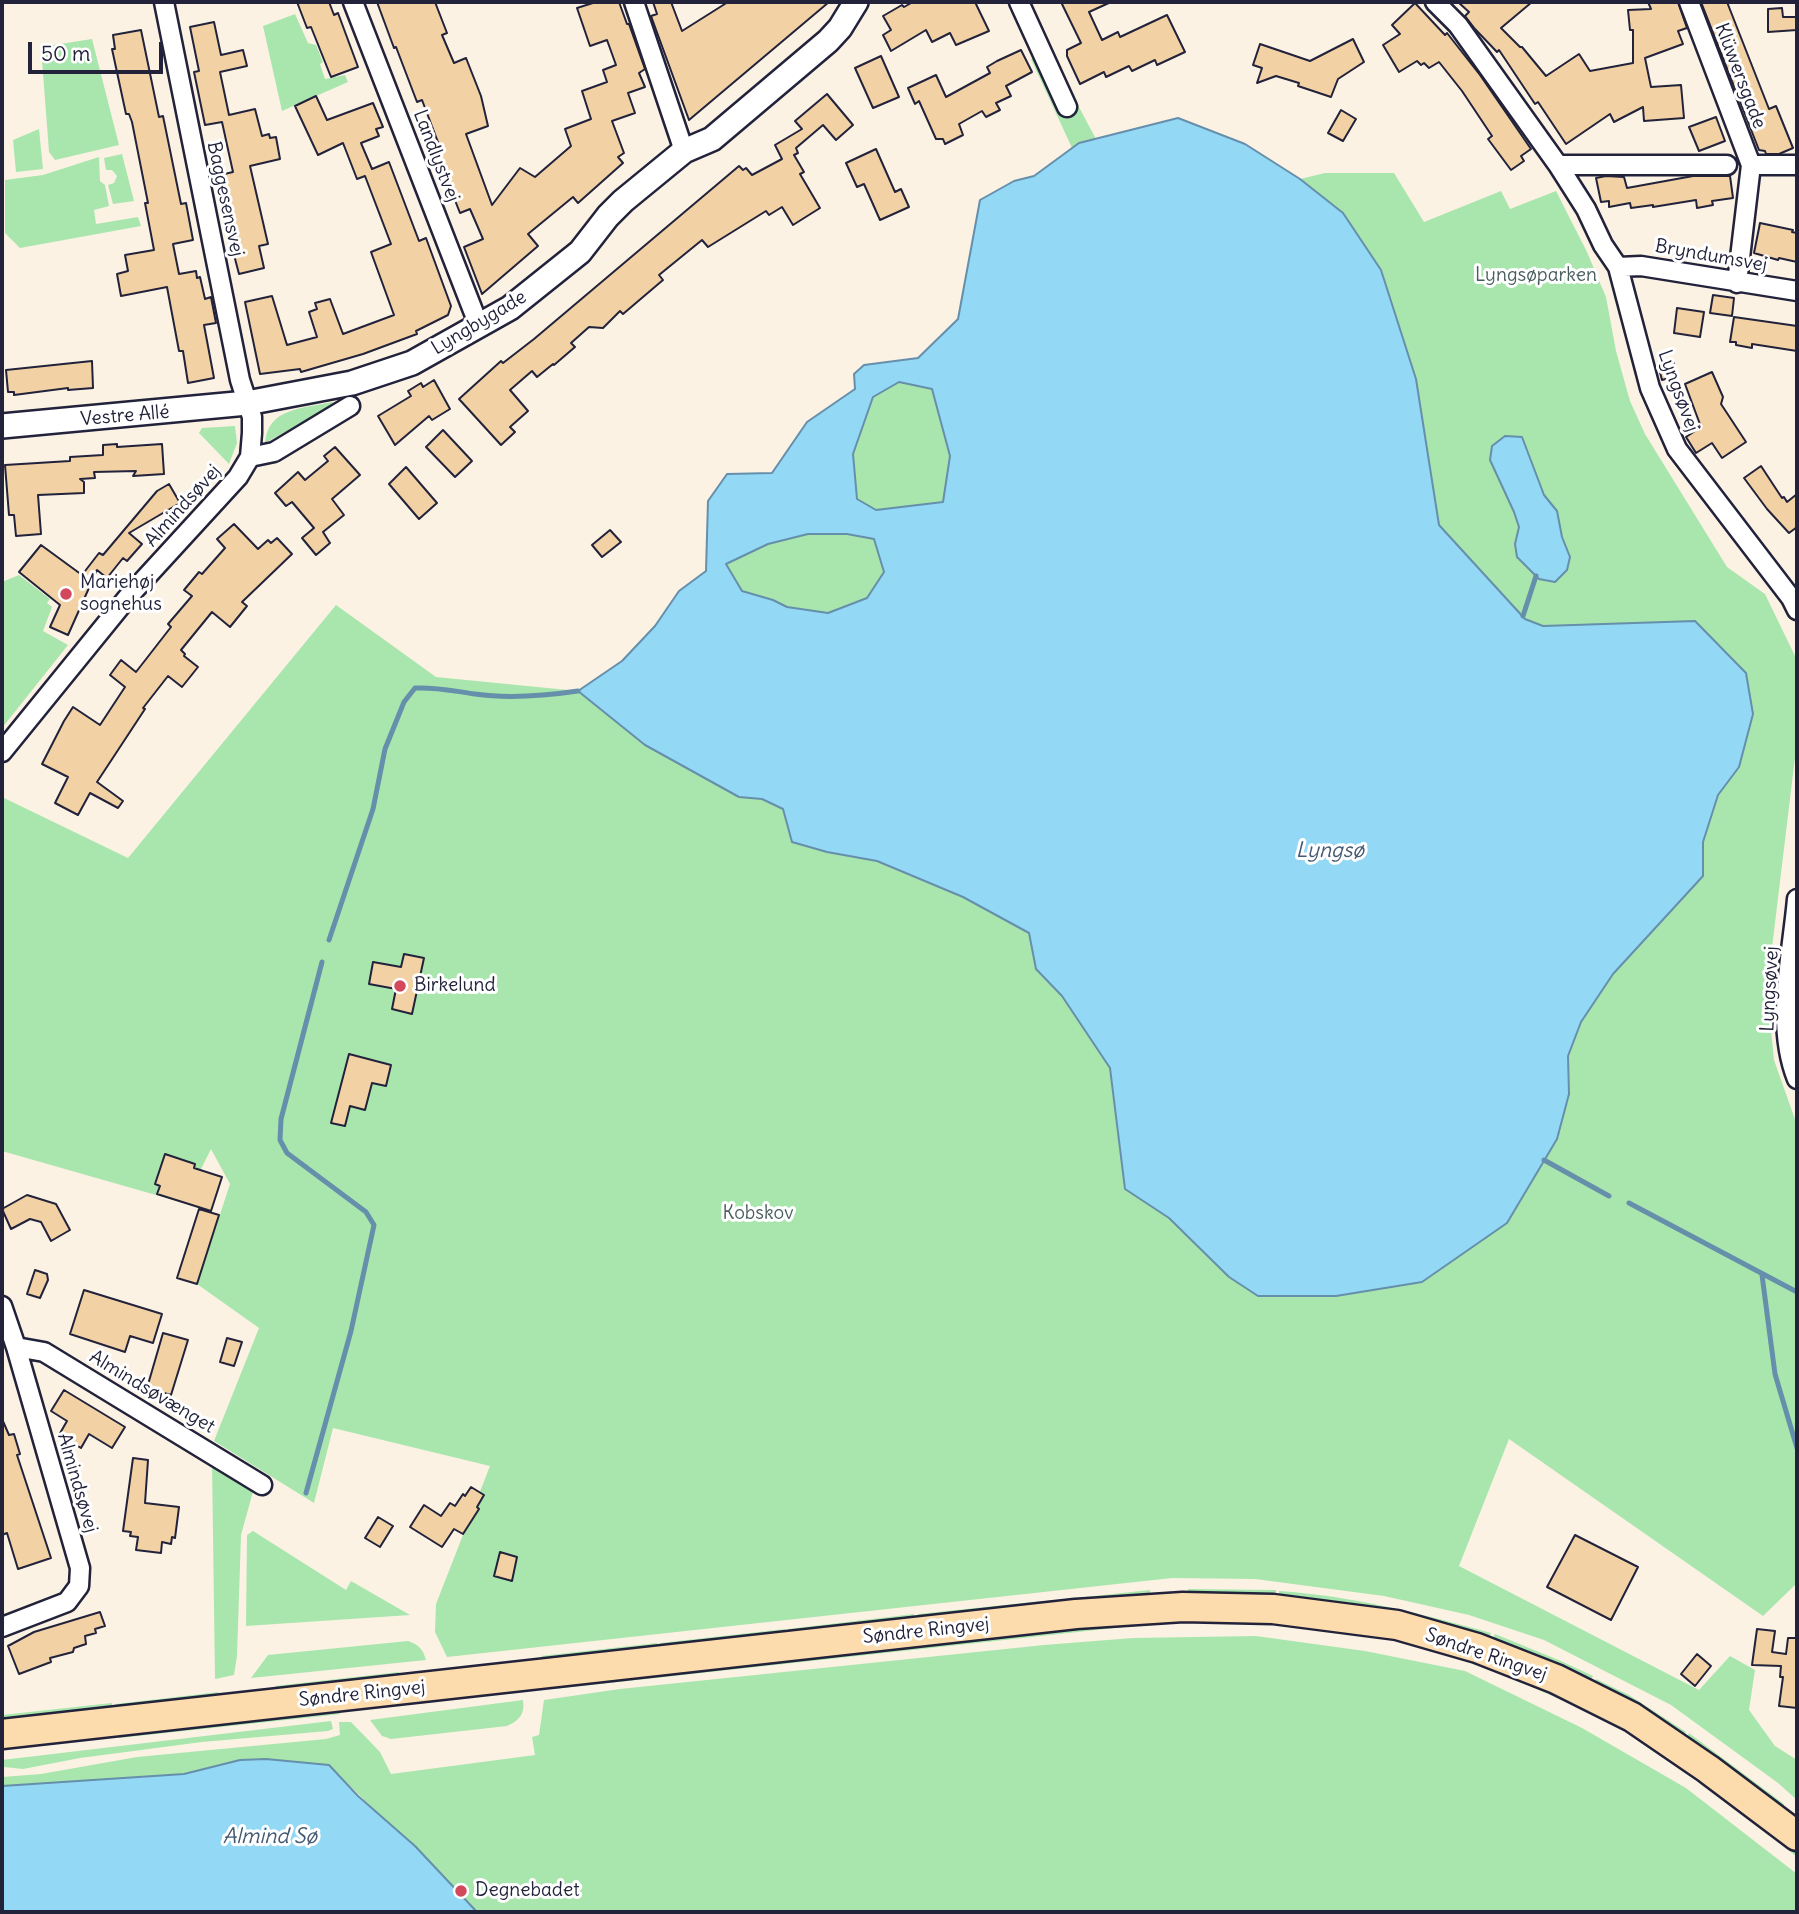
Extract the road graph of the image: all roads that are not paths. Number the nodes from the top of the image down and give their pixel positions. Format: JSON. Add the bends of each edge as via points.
{"nodes":[{"id":1,"x":164,"y":2,"type":"edge"},
{"id":2,"x":353,"y":2,"type":"edge"},
{"id":3,"x":634,"y":2,"type":"edge"},
{"id":4,"x":856,"y":2,"type":"edge"},
{"id":5,"x":1019,"y":2,"type":"edge"},
{"id":6,"x":1435,"y":2,"type":"edge"},
{"id":7,"x":1689,"y":2,"type":"edge"},
{"id":8,"x":1067,"y":107,"type":"dead end"},
{"id":9,"x":684,"y":151,"type":"junction"},
{"id":10,"x":1558,"y":165,"type":"junction"},
{"id":11,"x":1727,"y":165,"type":"dead end"},
{"id":12,"x":1751,"y":165,"type":"junction"},
{"id":13,"x":1797,"y":165,"type":"edge"},
{"id":14,"x":1618,"y":267,"type":"junction"},
{"id":15,"x":1737,"y":283,"type":"junction"},
{"id":16,"x":1797,"y":291,"type":"edge"},
{"id":17,"x":479,"y":326,"type":"junction"},
{"id":18,"x":247,"y":403,"type":"junction"},
{"id":19,"x":350,"y":406,"type":"dead end"},
{"id":20,"x":2,"y":426,"type":"edge"},
{"id":21,"x":250,"y":457,"type":"junction"},
{"id":22,"x":1797,"y":610,"type":"edge"},
{"id":23,"x":2,"y":752,"type":"edge"},
{"id":24,"x":1797,"y":899,"type":"edge"},
{"id":25,"x":1797,"y":1080,"type":"edge"},
{"id":26,"x":2,"y":1306,"type":"edge"},
{"id":27,"x":16,"y":1347,"type":"junction"},
{"id":28,"x":262,"y":1485,"type":"dead end"},
{"id":29,"x":2,"y":1627,"type":"edge"},
{"id":30,"x":2,"y":1734,"type":"edge"},
{"id":31,"x":1797,"y":1836,"type":"edge"}],
"edges":[{"from":1,"to":18,"type":"street","name":"Baggesensvej"},
{"from":2,"to":17,"type":"street","name":"Landlystvej"},
{"from":3,"to":9,"type":"street"},
{"from":4,"to":9,"type":"street","name":"Lyngbygade","via":[[828,41],[712,139]]},
{"from":5,"to":8,"type":"street"},
{"from":6,"to":10,"type":"street","name":"Lyngsøvej","via":[[1458,24]]},
{"from":7,"to":12,"type":"street","name":"Klüwersgade"},
{"from":9,"to":17,"type":"street","name":"Lyngbygade","via":[[622,201],[580,252],[510,308]]},
{"from":10,"to":11,"type":"street"},
{"from":10,"to":14,"type":"street","name":"Lyngsøvej"},
{"from":12,"to":13,"type":"street"},
{"from":12,"to":15,"type":"street","name":"Klüwersgade"},
{"from":14,"to":15,"type":"street","name":"Bryndumsvej","via":[[1641,266]]},
{"from":14,"to":22,"type":"street","name":"Lyngsøvej","via":[[1650,388],[1677,449]]},
{"from":15,"to":16,"type":"street","name":"Bryndumsvej"},
{"from":17,"to":18,"type":"street","name":"Lyngbygade","via":[[412,363],[381,374]]},
{"from":18,"to":20,"type":"street","name":"Vestre Allé"},
{"from":18,"to":21,"type":"street","via":[[252,425]]},
{"from":19,"to":21,"type":"street","via":[[274,452]]},
{"from":21,"to":23,"type":"street","name":"Almindsøvej","via":[[238,477],[128,597]]},
{"from":24,"to":25,"type":"street","name":"Lyngsøvej","via":[[1785,1025]]},
{"from":26,"to":27,"type":"street","name":"Almindsøvej"},
{"from":27,"to":28,"type":"street","name":"Almindsøvænget","via":[[44,1352]]},
{"from":27,"to":29,"type":"street","name":"Almindsøvej","via":[[80,1568],[79,1586],[67,1602]]},
{"from":30,"to":31,"type":"main road","name":"Søndre Ringvej","via":[[1076,1614],[1183,1607],[1273,1609],[1396,1625],[1477,1647],[1556,1679],[1632,1717]]}]}
